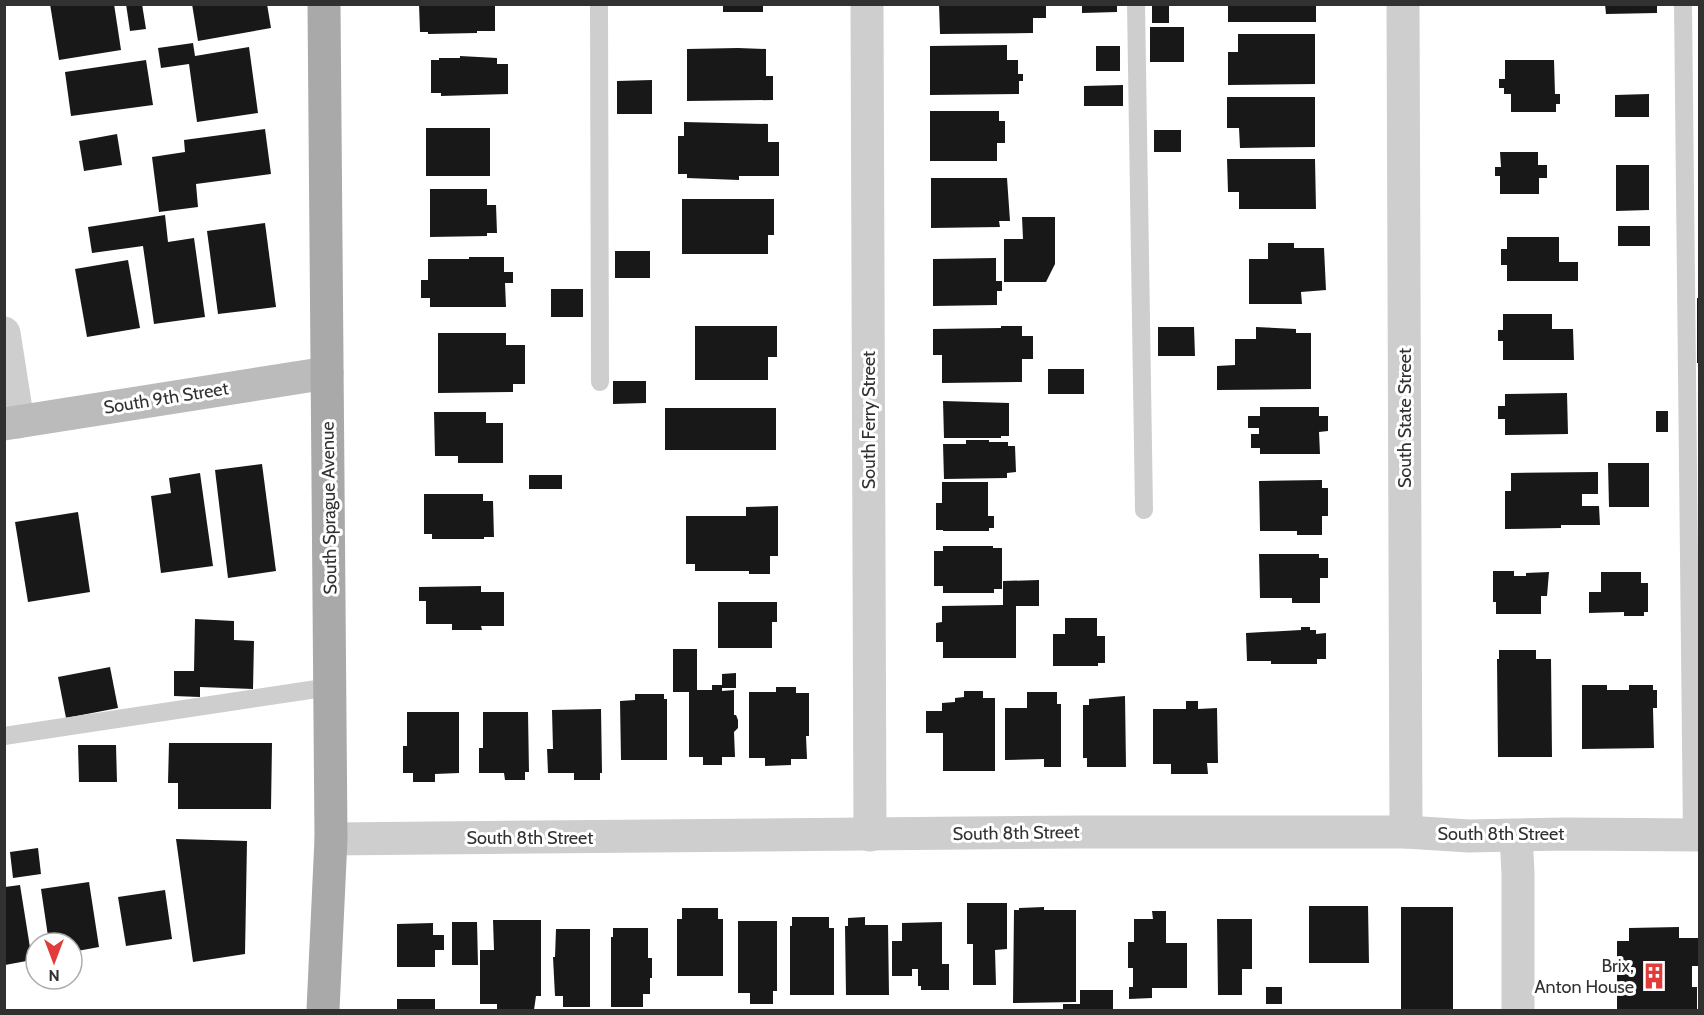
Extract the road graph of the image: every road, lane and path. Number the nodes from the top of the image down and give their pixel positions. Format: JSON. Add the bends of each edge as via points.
{"nodes":[{"id":1,"x":324,"y":4,"type":"edge"},
{"id":2,"x":599,"y":4,"type":"edge"},
{"id":3,"x":867,"y":4,"type":"edge"},
{"id":4,"x":1136,"y":4,"type":"edge"},
{"id":5,"x":1403,"y":4,"type":"edge"},
{"id":6,"x":1683,"y":4,"type":"edge"},
{"id":7,"x":4,"y":333,"type":"edge"},
{"id":8,"x":327,"y":373,"type":"junction"},
{"id":9,"x":600,"y":382,"type":"dead end"},
{"id":10,"x":11,"y":423,"type":"edge"},
{"id":11,"x":1144,"y":510,"type":"dead end"},
{"id":12,"x":330,"y":687,"type":"junction"},
{"id":13,"x":4,"y":736,"type":"edge"},
{"id":14,"x":1406,"y":832,"type":"junction"},
{"id":15,"x":870,"y":835,"type":"junction"},
{"id":16,"x":1696,"y":835,"type":"edge"},
{"id":17,"x":1516,"y":836,"type":"junction"},
{"id":18,"x":332,"y":839,"type":"junction"},
{"id":19,"x":323,"y":1011,"type":"edge"},
{"id":20,"x":1518,"y":1011,"type":"edge"}],
"edges":[{"from":1,"to":8,"type":"main road","name":"South Sprague Avenue"},
{"from":2,"to":9,"type":"lane"},
{"from":3,"to":15,"type":"street","name":"South Ferry Street"},
{"from":4,"to":11,"type":"lane"},
{"from":5,"to":14,"type":"street","name":"South State Street"},
{"from":6,"to":16,"type":"lane"},
{"from":7,"to":10,"type":"street"},
{"from":8,"to":10,"type":"street","name":"South 9th Street"},
{"from":8,"to":12,"type":"main road","name":"South Sprague Avenue"},
{"from":12,"to":13,"type":"lane"},
{"from":12,"to":18,"type":"main road","name":"South Sprague Avenue"},
{"from":14,"to":15,"type":"street","name":"South 8th Street"},
{"from":14,"to":17,"type":"street","name":"South 8th Street"},
{"from":15,"to":18,"type":"street","name":"South 8th Street"},
{"from":16,"to":17,"type":"street","name":"South 8th Street"},
{"from":17,"to":20,"type":"street"},
{"from":18,"to":19,"type":"main road","name":"South Sprague Avenue"}]}
